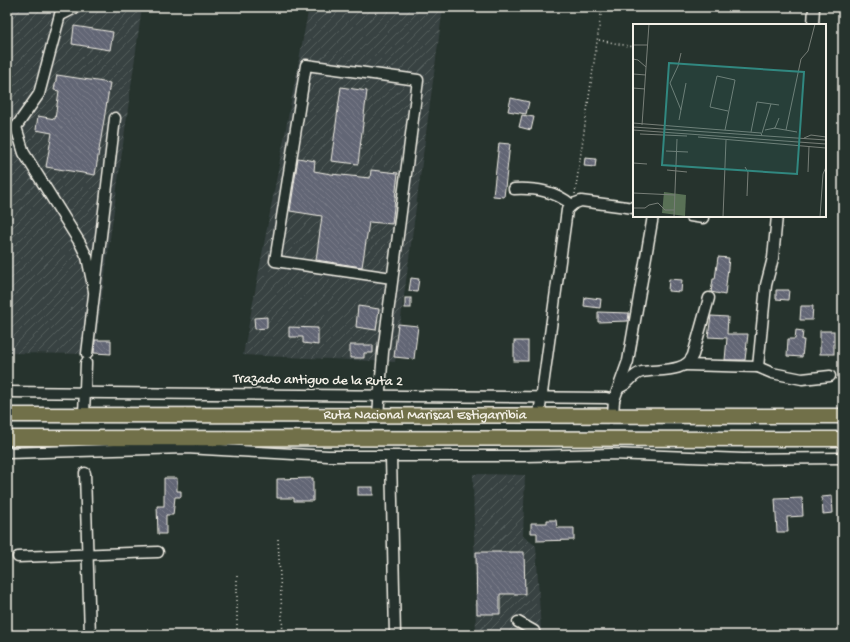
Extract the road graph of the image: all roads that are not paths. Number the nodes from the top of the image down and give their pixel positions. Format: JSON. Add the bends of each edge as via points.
{"nodes":[{"id":1,"x":76,"y":7,"type":"edge"},
{"id":2,"x":814,"y":7,"type":"edge"},
{"id":3,"x":61,"y":11,"type":"edge"},
{"id":4,"x":813,"y":24,"type":"edge"},
{"id":5,"x":115,"y":118,"type":"dead end"},
{"id":6,"x":514,"y":189,"type":"dead end"},
{"id":7,"x":572,"y":204,"type":"junction"},
{"id":8,"x":633,"y":208,"type":"edge"},
{"id":9,"x":653,"y":217,"type":"edge"},
{"id":10,"x":697,"y":217,"type":"edge"},
{"id":11,"x":777,"y":217,"type":"edge"},
{"id":12,"x":704,"y":218,"type":"dead end"},
{"id":13,"x":392,"y":278,"type":"junction"},
{"id":14,"x":94,"y":291,"type":"junction"},
{"id":15,"x":709,"y":298,"type":"dead end"},
{"id":16,"x":686,"y":365,"type":"junction"},
{"id":17,"x":758,"y":367,"type":"junction"},
{"id":18,"x":830,"y":376,"type":"dead end"},
{"id":19,"x":618,"y":386,"type":"junction"},
{"id":20,"x":7,"y":392,"type":"edge"},
{"id":21,"x":85,"y":392,"type":"junction"},
{"id":22,"x":380,"y":396,"type":"junction"},
{"id":23,"x":541,"y":398,"type":"junction"},
{"id":24,"x":614,"y":400,"type":"junction"},
{"id":25,"x":84,"y":414,"type":"junction"},
{"id":26,"x":7,"y":415,"type":"edge"},
{"id":27,"x":378,"y":415,"type":"junction"},
{"id":28,"x":539,"y":415,"type":"junction"},
{"id":29,"x":613,"y":415,"type":"junction"},
{"id":30,"x":843,"y":416,"type":"edge"},
{"id":31,"x":7,"y":438,"type":"edge"},
{"id":32,"x":843,"y":439,"type":"edge"},
{"id":33,"x":7,"y":453,"type":"edge"},
{"id":34,"x":391,"y":456,"type":"junction"},
{"id":35,"x":843,"y":458,"type":"edge"},
{"id":36,"x":85,"y":473,"type":"dead end"},
{"id":37,"x":158,"y":552,"type":"dead end"},
{"id":38,"x":87,"y":553,"type":"junction"},
{"id":39,"x":18,"y":556,"type":"dead end"},
{"id":40,"x":518,"y":622,"type":"dead end"},
{"id":41,"x":90,"y":635,"type":"edge"},
{"id":42,"x":395,"y":635,"type":"edge"},
{"id":43,"x":535,"y":635,"type":"edge"}],
"edges":[{"from":1,"to":3,"type":"street"},
{"from":2,"to":4,"type":"street"},
{"from":3,"to":14,"type":"street","via":[[39,94],[16,127],[24,153],[80,243]]},
{"from":5,"to":14,"type":"street"},
{"from":6,"to":7,"type":"street","via":[[535,188]]},
{"from":7,"to":8,"type":"street","via":[[584,201]]},
{"from":7,"to":23,"type":"street","via":[[567,210],[558,266]]},
{"from":9,"to":19,"type":"street","via":[[628,361]]},
{"from":10,"to":12,"type":"street"},
{"from":11,"to":17,"type":"street","via":[[773,258],[766,285]]},
{"from":13,"to":13,"type":"street","via":[[275,261],[306,65],[418,80]]},
{"from":13,"to":22,"type":"street"},
{"from":14,"to":21,"type":"street","via":[[86,358]]},
{"from":15,"to":16,"type":"street","via":[[693,355]]},
{"from":16,"to":17,"type":"street"},
{"from":16,"to":19,"type":"street","via":[[640,372],[625,385]]},
{"from":17,"to":18,"type":"street","via":[[772,373],[802,379]]},
{"from":19,"to":24,"type":"street"},
{"from":20,"to":21,"type":"street","name":"Trazado antiguo de la Ruta 2"},
{"from":21,"to":22,"type":"street","name":"Trazado antiguo de la Ruta 2"},
{"from":21,"to":25,"type":"street"},
{"from":22,"to":23,"type":"street","name":"Trazado antiguo de la Ruta 2"},
{"from":22,"to":27,"type":"street"},
{"from":23,"to":24,"type":"street","name":"Trazado antiguo de la Ruta 2"},
{"from":23,"to":28,"type":"street"},
{"from":24,"to":29,"type":"street"},
{"from":25,"to":26,"type":"highway","name":"Ruta Nacional Mariscal Estigarribia"},
{"from":25,"to":27,"type":"highway","name":"Ruta Nacional Mariscal Estigarribia"},
{"from":27,"to":28,"type":"highway","name":"Ruta Nacional Mariscal Estigarribia"},
{"from":28,"to":29,"type":"highway","name":"Ruta Nacional Mariscal Estigarribia"},
{"from":29,"to":30,"type":"highway","name":"Ruta Nacional Mariscal Estigarribia"},
{"from":31,"to":32,"type":"highway","name":"Ruta Nacional Mariscal Estigarribia"},
{"from":33,"to":34,"type":"street","via":[[186,448],[328,456]]},
{"from":34,"to":35,"type":"street","via":[[611,454],[743,459]]},
{"from":34,"to":42,"type":"street"},
{"from":36,"to":38,"type":"street"},
{"from":37,"to":38,"type":"street"},
{"from":38,"to":39,"type":"street"},
{"from":38,"to":41,"type":"street"},
{"from":40,"to":43,"type":"street","via":[[534,631]]}]}
